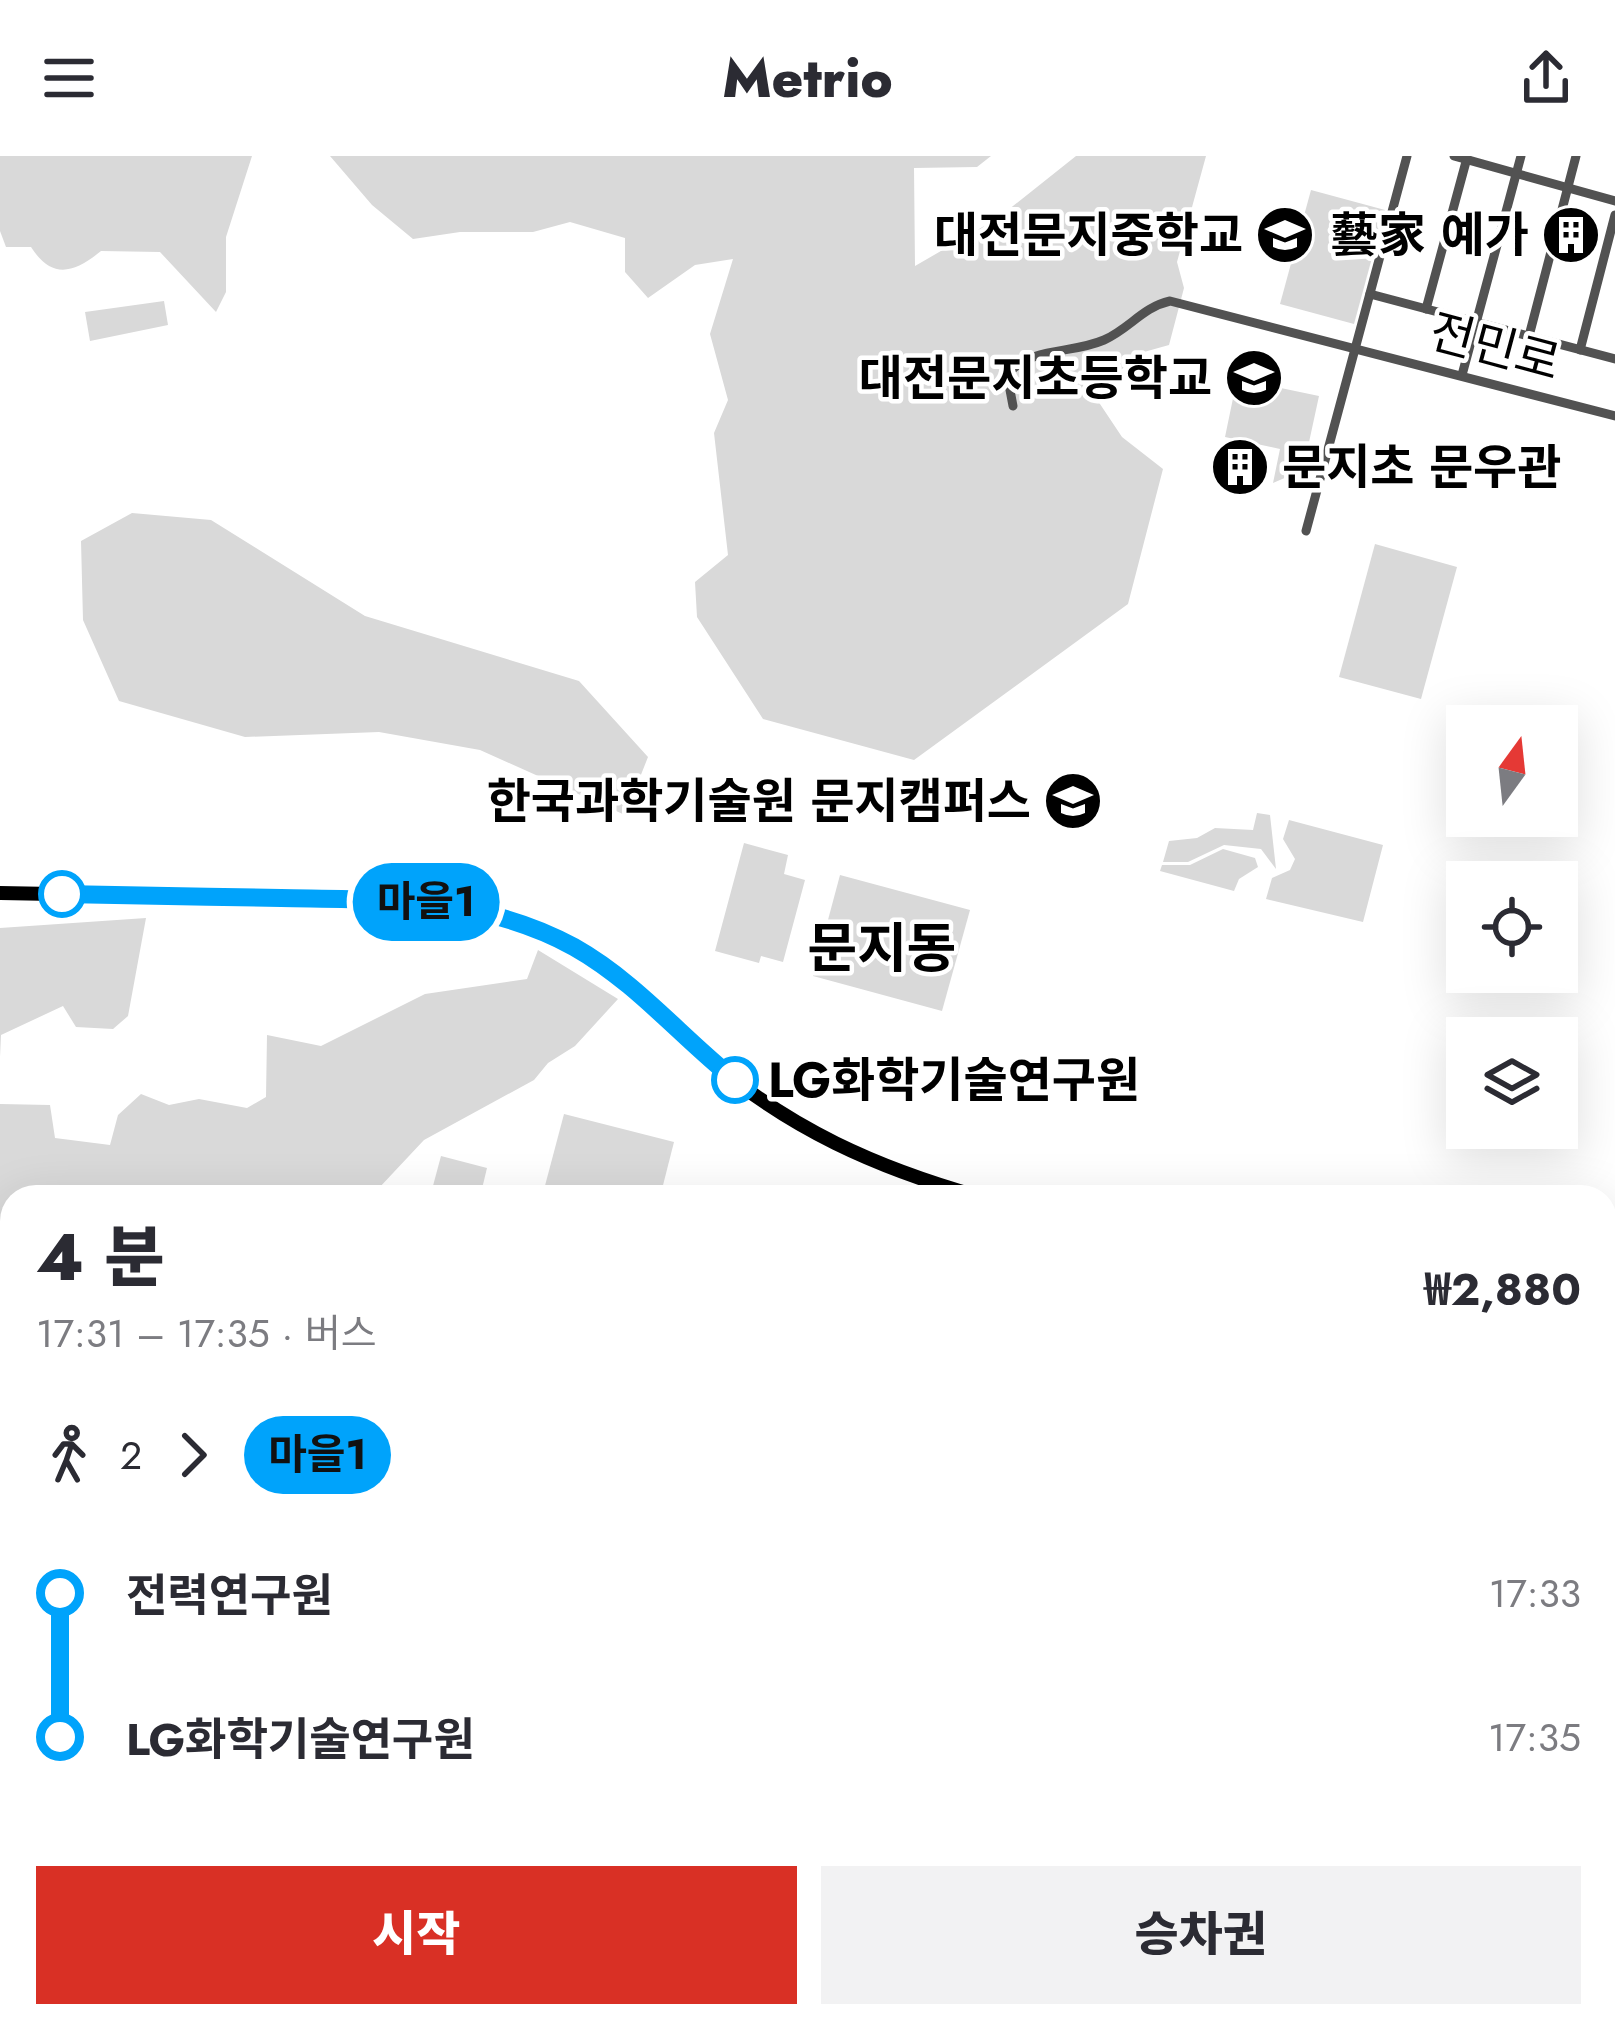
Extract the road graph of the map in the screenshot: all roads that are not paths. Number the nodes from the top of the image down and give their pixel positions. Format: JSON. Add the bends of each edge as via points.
{"nodes":[{"id":1,"x":1407,"y":156,"type":"edge"},
{"id":2,"x":1454,"y":156,"type":"edge"},
{"id":3,"x":1521,"y":156,"type":"edge"},
{"id":4,"x":1576,"y":156,"type":"edge"},
{"id":5,"x":1467,"y":158,"type":"edge"},
{"id":6,"x":1516,"y":173,"type":"junction"},
{"id":7,"x":1568,"y":188,"type":"junction"},
{"id":8,"x":1615,"y":201,"type":"edge"},
{"id":9,"x":1615,"y":215,"type":"edge"},
{"id":10,"x":1370,"y":294,"type":"junction"},
{"id":11,"x":1426,"y":309,"type":"junction"},
{"id":12,"x":1476,"y":322,"type":"junction"},
{"id":13,"x":1528,"y":336,"type":"junction"},
{"id":14,"x":1356,"y":347,"type":"junction"},
{"id":15,"x":1580,"y":350,"type":"junction"},
{"id":16,"x":1615,"y":359,"type":"edge"},
{"id":17,"x":1462,"y":375,"type":"junction"},
{"id":18,"x":1013,"y":406,"type":"dead end"},
{"id":19,"x":1615,"y":416,"type":"edge"},
{"id":20,"x":1306,"y":531,"type":"dead end"},
{"id":21,"x":0,"y":893,"type":"edge"},
{"id":22,"x":938,"y":1185,"type":"edge"}],
"edges":[{"from":1,"to":10,"type":"street","name":"전민로"},
{"from":2,"to":5,"type":"street"},
{"from":3,"to":6,"type":"street"},
{"from":4,"to":7,"type":"street"},
{"from":5,"to":6,"type":"street"},
{"from":5,"to":11,"type":"street"},
{"from":6,"to":7,"type":"street"},
{"from":6,"to":12,"type":"street"},
{"from":7,"to":8,"type":"street"},
{"from":7,"to":13,"type":"street"},
{"from":9,"to":15,"type":"street"},
{"from":10,"to":11,"type":"street"},
{"from":10,"to":14,"type":"street","name":"전민로"},
{"from":11,"to":12,"type":"street"},
{"from":12,"to":13,"type":"street"},
{"from":12,"to":17,"type":"street"},
{"from":13,"to":15,"type":"street"},
{"from":14,"to":17,"type":"street","name":"전민로"},
{"from":14,"to":18,"type":"street","name":"전민로","via":[[1170,301],[1100,342],[1026,357],[1007,374]]},
{"from":14,"to":20,"type":"street","name":"전민로"},
{"from":15,"to":16,"type":"street"},
{"from":17,"to":19,"type":"street","name":"전민로"},
{"from":21,"to":22,"type":"main road","via":[[380,899],[498,915],[604,966],[707,1058],[816,1137]]}]}
